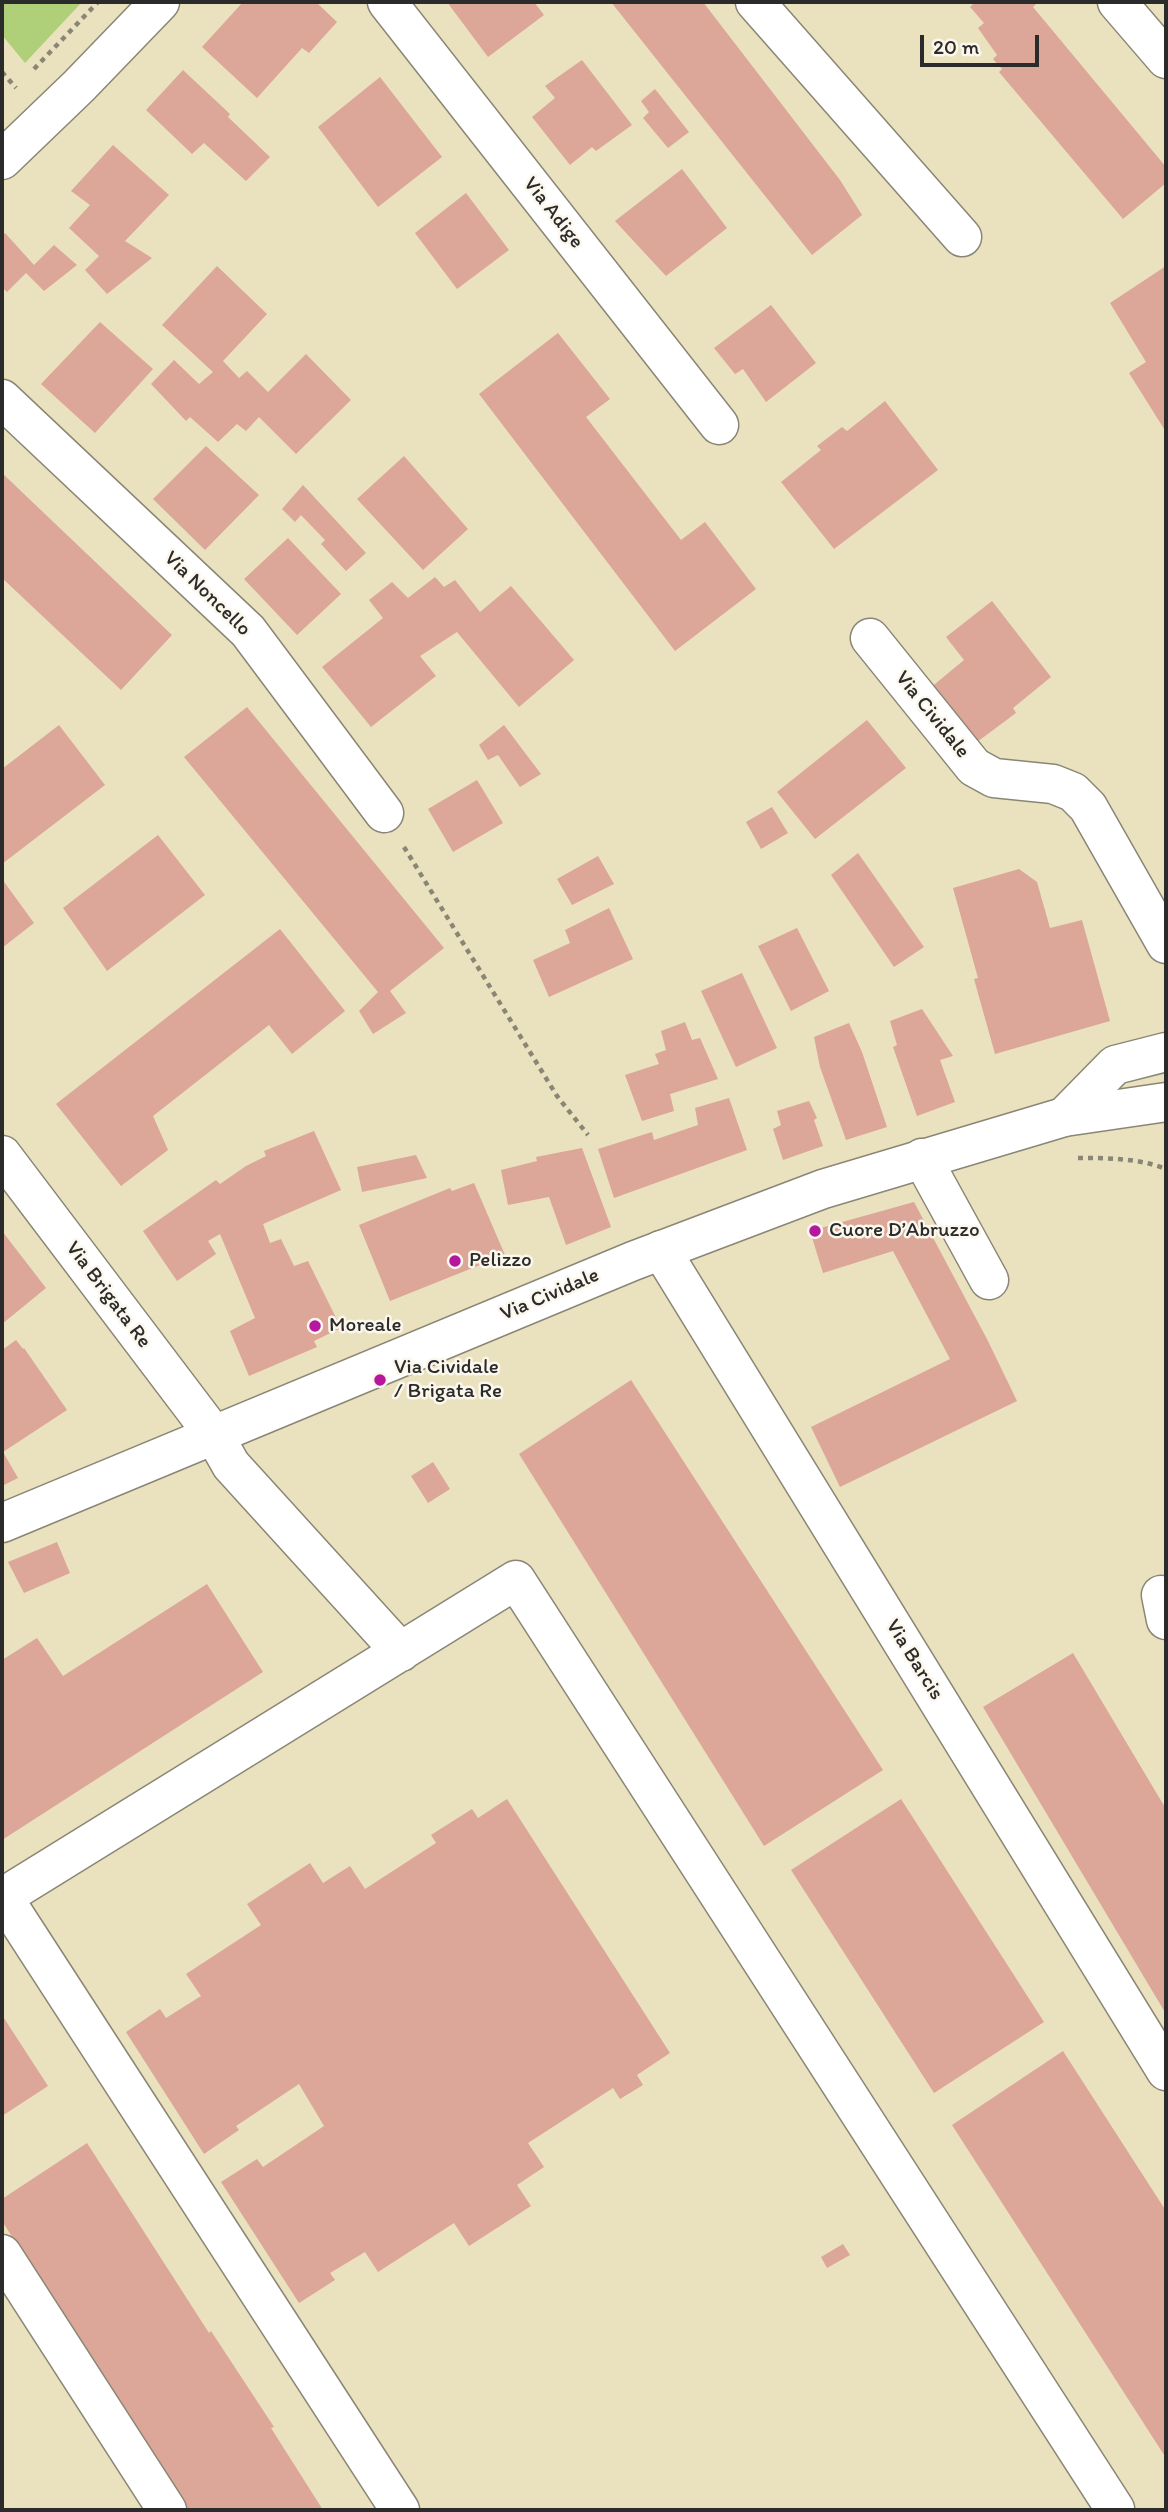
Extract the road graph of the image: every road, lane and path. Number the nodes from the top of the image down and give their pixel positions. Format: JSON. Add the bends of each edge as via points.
{"nodes":[{"id":1,"x":98,"y":2,"type":"edge"},
{"id":2,"x":160,"y":2,"type":"edge"},
{"id":3,"x":387,"y":2,"type":"edge"},
{"id":4,"x":755,"y":2,"type":"edge"},
{"id":5,"x":1118,"y":2,"type":"edge"},
{"id":6,"x":1166,"y":59,"type":"edge"},
{"id":7,"x":34,"y":70,"type":"dead end"},
{"id":8,"x":2,"y":72,"type":"edge"},
{"id":9,"x":24,"y":80,"type":"dead end"},
{"id":10,"x":2,"y":160,"type":"edge"},
{"id":11,"x":962,"y":237,"type":"dead end"},
{"id":12,"x":2,"y":399,"type":"edge"},
{"id":13,"x":719,"y":425,"type":"dead end"},
{"id":14,"x":870,"y":638,"type":"dead end"},
{"id":15,"x":384,"y":813,"type":"joint"},
{"id":16,"x":1166,"y":944,"type":"edge"},
{"id":17,"x":1166,"y":1052,"type":"edge"},
{"id":18,"x":1166,"y":1102,"type":"edge"},
{"id":19,"x":1111,"y":1110,"type":"junction"},
{"id":20,"x":1064,"y":1116,"type":"junction"},
{"id":21,"x":1166,"y":1122,"type":"edge"},
{"id":22,"x":587,"y":1135,"type":"dead end"},
{"id":23,"x":2,"y":1155,"type":"edge"},
{"id":24,"x":922,"y":1158,"type":"junction"},
{"id":25,"x":1068,"y":1158,"type":"dead end"},
{"id":26,"x":1166,"y":1169,"type":"edge"},
{"id":27,"x":661,"y":1250,"type":"junction"},
{"id":28,"x":989,"y":1280,"type":"dead end"},
{"id":29,"x":214,"y":1435,"type":"junction"},
{"id":30,"x":2,"y":1522,"type":"edge"},
{"id":31,"x":401,"y":1652,"type":"junction"},
{"id":32,"x":1166,"y":2071,"type":"edge"},
{"id":33,"x":2,"y":2254,"type":"edge"},
{"id":34,"x":167,"y":2510,"type":"edge"},
{"id":35,"x":400,"y":2510,"type":"edge"},
{"id":36,"x":1112,"y":2510,"type":"edge"}],
"edges":[{"from":1,"to":7,"type":"path"},
{"from":2,"to":10,"type":"street"},
{"from":3,"to":13,"type":"street","name":"Via Adige"},
{"from":4,"to":11,"type":"street"},
{"from":5,"to":6,"type":"street"},
{"from":8,"to":9,"type":"path","via":[[15,90]]},
{"from":12,"to":15,"type":"street","name":"Via Noncello","via":[[248,631]]},
{"from":14,"to":16,"type":"street","name":"Via Cividale","via":[[974,767],[994,778],[1053,784],[1073,792],[1088,807]]},
{"from":15,"to":22,"type":"path","via":[[557,1096]]},
{"from":17,"to":20,"type":"street","via":[[1115,1065]]},
{"from":18,"to":19,"type":"street","name":"Via Cividale"},
{"from":19,"to":20,"type":"street","name":"Via Cividale"},
{"from":19,"to":21,"type":"street","name":"Via Cividale"},
{"from":20,"to":24,"type":"street","name":"Via Cividale"},
{"from":23,"to":29,"type":"street","name":"Via Brigata Re"},
{"from":24,"to":27,"type":"street","name":"Via Cividale","via":[[823,1189]]},
{"from":24,"to":28,"type":"street"},
{"from":25,"to":26,"type":"path","via":[[1117,1158]]},
{"from":27,"to":29,"type":"street","name":"Via Cividale"},
{"from":27,"to":32,"type":"street","name":"Via Barcis"},
{"from":29,"to":30,"type":"street","name":"Via Cividale"},
{"from":29,"to":31,"type":"street","name":"Via Brigata Re","via":[[231,1465]]},
{"from":31,"to":35,"type":"street","via":[[3,1897]]},
{"from":31,"to":36,"type":"street","via":[[516,1580]]},
{"from":33,"to":34,"type":"street"}]}
